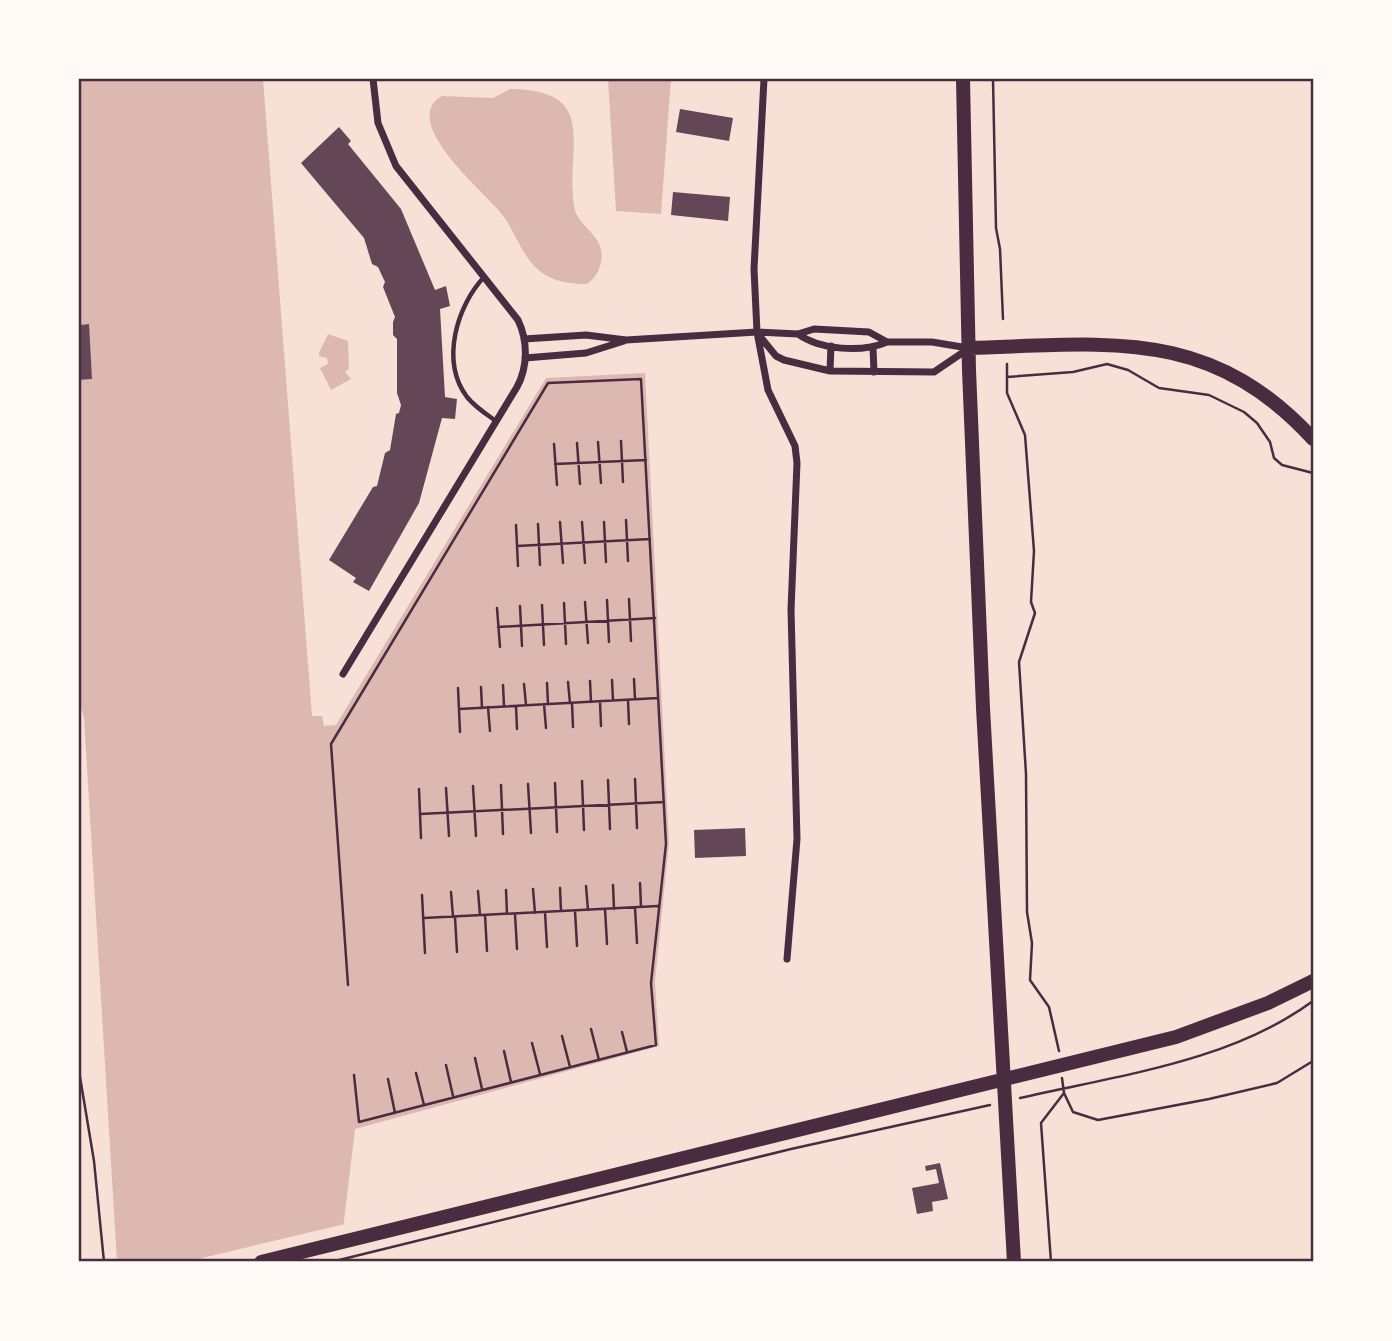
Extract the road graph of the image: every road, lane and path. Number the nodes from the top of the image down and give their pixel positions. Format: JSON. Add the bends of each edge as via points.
{"nodes":[{"id":1,"x":373,"y":79,"type":"edge"},
{"id":2,"x":764,"y":79,"type":"edge"},
{"id":3,"x":963,"y":79,"type":"edge"},
{"id":4,"x":993,"y":79,"type":"edge"},
{"id":5,"x":484,"y":277,"type":"junction"},
{"id":6,"x":1003,"y":318,"type":"dead end"},
{"id":7,"x":757,"y":332,"type":"junction"},
{"id":8,"x":798,"y":334,"type":"junction"},
{"id":9,"x":524,"y":339,"type":"junction"},
{"id":10,"x":626,"y":340,"type":"junction"},
{"id":11,"x":887,"y":342,"type":"junction"},
{"id":12,"x":831,"y":346,"type":"junction"},
{"id":13,"x":873,"y":348,"type":"junction"},
{"id":14,"x":969,"y":348,"type":"junction"},
{"id":15,"x":525,"y":358,"type":"junction"},
{"id":16,"x":1007,"y":364,"type":"dead end"},
{"id":17,"x":830,"y":371,"type":"junction"},
{"id":18,"x":874,"y":372,"type":"junction"},
{"id":19,"x":1007,"y":377,"type":"junction"},
{"id":20,"x":496,"y":421,"type":"junction"},
{"id":21,"x":1313,"y":439,"type":"edge"},
{"id":22,"x":621,"y":441,"type":"dead end"},
{"id":23,"x":598,"y":442,"type":"dead end"},
{"id":24,"x":577,"y":443,"type":"dead end"},
{"id":25,"x":554,"y":444,"type":"dead end"},
{"id":26,"x":646,"y":460,"type":"junction"},
{"id":27,"x":622,"y":461,"type":"junction"},
{"id":28,"x":599,"y":462,"type":"junction"},
{"id":29,"x":578,"y":463,"type":"junction"},
{"id":30,"x":555,"y":464,"type":"junction"},
{"id":31,"x":1313,"y":473,"type":"edge"},
{"id":32,"x":623,"y":482,"type":"dead end"},
{"id":33,"x":601,"y":483,"type":"dead end"},
{"id":34,"x":580,"y":484,"type":"dead end"},
{"id":35,"x":557,"y":485,"type":"dead end"},
{"id":36,"x":626,"y":520,"type":"dead end"},
{"id":37,"x":560,"y":522,"type":"dead end"},
{"id":38,"x":582,"y":522,"type":"dead end"},
{"id":39,"x":604,"y":522,"type":"dead end"},
{"id":40,"x":538,"y":524,"type":"dead end"},
{"id":41,"x":516,"y":525,"type":"dead end"},
{"id":42,"x":650,"y":539,"type":"junction"},
{"id":43,"x":628,"y":540,"type":"junction"},
{"id":44,"x":605,"y":541,"type":"junction"},
{"id":45,"x":584,"y":542,"type":"junction"},
{"id":46,"x":561,"y":543,"type":"junction"},
{"id":47,"x":540,"y":544,"type":"junction"},
{"id":48,"x":517,"y":545,"type":"junction"},
{"id":49,"x":628,"y":561,"type":"dead end"},
{"id":50,"x":606,"y":562,"type":"dead end"},
{"id":51,"x":563,"y":563,"type":"dead end"},
{"id":52,"x":585,"y":563,"type":"dead end"},
{"id":53,"x":540,"y":565,"type":"dead end"},
{"id":54,"x":518,"y":566,"type":"dead end"},
{"id":55,"x":629,"y":599,"type":"dead end"},
{"id":56,"x":607,"y":600,"type":"dead end"},
{"id":57,"x":585,"y":602,"type":"dead end"},
{"id":58,"x":564,"y":603,"type":"dead end"},
{"id":59,"x":542,"y":605,"type":"dead end"},
{"id":60,"x":520,"y":606,"type":"dead end"},
{"id":61,"x":497,"y":608,"type":"dead end"},
{"id":62,"x":655,"y":618,"type":"junction"},
{"id":63,"x":630,"y":620,"type":"junction"},
{"id":64,"x":608,"y":621,"type":"junction"},
{"id":65,"x":586,"y":622,"type":"junction"},
{"id":66,"x":565,"y":623,"type":"junction"},
{"id":67,"x":543,"y":625,"type":"junction"},
{"id":68,"x":521,"y":626,"type":"junction"},
{"id":69,"x":498,"y":627,"type":"junction"},
{"id":70,"x":631,"y":640,"type":"dead end"},
{"id":71,"x":609,"y":642,"type":"dead end"},
{"id":72,"x":588,"y":643,"type":"dead end"},
{"id":73,"x":566,"y":644,"type":"dead end"},
{"id":74,"x":544,"y":645,"type":"dead end"},
{"id":75,"x":522,"y":646,"type":"dead end"},
{"id":76,"x":499,"y":647,"type":"dead end"},
{"id":77,"x":343,"y":674,"type":"dead end"},
{"id":78,"x":634,"y":679,"type":"dead end"},
{"id":79,"x":612,"y":680,"type":"dead end"},
{"id":80,"x":590,"y":681,"type":"dead end"},
{"id":81,"x":568,"y":682,"type":"dead end"},
{"id":82,"x":547,"y":683,"type":"dead end"},
{"id":83,"x":524,"y":684,"type":"dead end"},
{"id":84,"x":503,"y":685,"type":"dead end"},
{"id":85,"x":481,"y":687,"type":"dead end"},
{"id":86,"x":458,"y":688,"type":"dead end"},
{"id":87,"x":659,"y":698,"type":"junction"},
{"id":88,"x":628,"y":699,"type":"junction"},
{"id":89,"x":635,"y":699,"type":"junction"},
{"id":90,"x":613,"y":700,"type":"junction"},
{"id":91,"x":600,"y":701,"type":"junction"},
{"id":92,"x":592,"y":702,"type":"junction"},
{"id":93,"x":571,"y":703,"type":"junction"},
{"id":94,"x":546,"y":704,"type":"junction"},
{"id":95,"x":526,"y":705,"type":"junction"},
{"id":96,"x":505,"y":706,"type":"junction"},
{"id":97,"x":516,"y":706,"type":"junction"},
{"id":98,"x":488,"y":707,"type":"junction"},
{"id":99,"x":482,"y":708,"type":"junction"},
{"id":100,"x":459,"y":709,"type":"junction"},
{"id":101,"x":629,"y":724,"type":"dead end"},
{"id":102,"x":601,"y":726,"type":"dead end"},
{"id":103,"x":573,"y":727,"type":"dead end"},
{"id":104,"x":546,"y":728,"type":"dead end"},
{"id":105,"x":517,"y":729,"type":"dead end"},
{"id":106,"x":489,"y":731,"type":"dead end"},
{"id":107,"x":460,"y":732,"type":"dead end"},
{"id":108,"x":635,"y":779,"type":"dead end"},
{"id":109,"x":608,"y":780,"type":"dead end"},
{"id":110,"x":582,"y":781,"type":"dead end"},
{"id":111,"x":555,"y":783,"type":"dead end"},
{"id":112,"x":528,"y":784,"type":"dead end"},
{"id":113,"x":501,"y":785,"type":"dead end"},
{"id":114,"x":473,"y":786,"type":"dead end"},
{"id":115,"x":446,"y":788,"type":"dead end"},
{"id":116,"x":419,"y":789,"type":"dead end"},
{"id":117,"x":664,"y":802,"type":"junction"},
{"id":118,"x":636,"y":803,"type":"junction"},
{"id":119,"x":609,"y":804,"type":"junction"},
{"id":120,"x":583,"y":806,"type":"junction"},
{"id":121,"x":556,"y":807,"type":"junction"},
{"id":122,"x":529,"y":808,"type":"junction"},
{"id":123,"x":502,"y":810,"type":"junction"},
{"id":124,"x":475,"y":811,"type":"junction"},
{"id":125,"x":448,"y":812,"type":"junction"},
{"id":126,"x":420,"y":814,"type":"junction"},
{"id":127,"x":637,"y":828,"type":"dead end"},
{"id":128,"x":610,"y":829,"type":"dead end"},
{"id":129,"x":584,"y":830,"type":"dead end"},
{"id":130,"x":557,"y":832,"type":"dead end"},
{"id":131,"x":531,"y":833,"type":"dead end"},
{"id":132,"x":503,"y":834,"type":"dead end"},
{"id":133,"x":449,"y":836,"type":"dead end"},
{"id":134,"x":476,"y":836,"type":"dead end"},
{"id":135,"x":421,"y":838,"type":"dead end"},
{"id":136,"x":640,"y":883,"type":"dead end"},
{"id":137,"x":613,"y":885,"type":"dead end"},
{"id":138,"x":586,"y":886,"type":"dead end"},
{"id":139,"x":560,"y":888,"type":"dead end"},
{"id":140,"x":533,"y":889,"type":"dead end"},
{"id":141,"x":506,"y":890,"type":"dead end"},
{"id":142,"x":478,"y":891,"type":"dead end"},
{"id":143,"x":451,"y":892,"type":"dead end"},
{"id":144,"x":422,"y":895,"type":"dead end"},
{"id":145,"x":660,"y":906,"type":"junction"},
{"id":146,"x":641,"y":907,"type":"junction"},
{"id":147,"x":635,"y":908,"type":"junction"},
{"id":148,"x":605,"y":909,"type":"junction"},
{"id":149,"x":614,"y":909,"type":"junction"},
{"id":150,"x":588,"y":910,"type":"junction"},
{"id":151,"x":561,"y":911,"type":"junction"},
{"id":152,"x":575,"y":911,"type":"junction"},
{"id":153,"x":545,"y":912,"type":"junction"},
{"id":154,"x":535,"y":913,"type":"junction"},
{"id":155,"x":507,"y":914,"type":"junction"},
{"id":156,"x":515,"y":914,"type":"junction"},
{"id":157,"x":480,"y":915,"type":"junction"},
{"id":158,"x":485,"y":915,"type":"junction"},
{"id":159,"x":454,"y":917,"type":"junction"},
{"id":160,"x":424,"y":918,"type":"junction"},
{"id":161,"x":637,"y":943,"type":"dead end"},
{"id":162,"x":607,"y":944,"type":"dead end"},
{"id":163,"x":577,"y":946,"type":"dead end"},
{"id":164,"x":547,"y":947,"type":"dead end"},
{"id":165,"x":517,"y":948,"type":"dead end"},
{"id":166,"x":457,"y":951,"type":"dead end"},
{"id":167,"x":487,"y":951,"type":"dead end"},
{"id":168,"x":425,"y":953,"type":"dead end"},
{"id":169,"x":787,"y":959,"type":"dead end"},
{"id":170,"x":1313,"y":981,"type":"edge"},
{"id":171,"x":348,"y":985,"type":"dead end"},
{"id":172,"x":1313,"y":1001,"type":"edge"},
{"id":173,"x":591,"y":1029,"type":"dead end"},
{"id":174,"x":622,"y":1032,"type":"dead end"},
{"id":175,"x":562,"y":1036,"type":"dead end"},
{"id":176,"x":532,"y":1043,"type":"dead end"},
{"id":177,"x":504,"y":1051,"type":"dead end"},
{"id":178,"x":627,"y":1052,"type":"junction"},
{"id":179,"x":1060,"y":1056,"type":"dead end"},
{"id":180,"x":475,"y":1058,"type":"dead end"},
{"id":181,"x":599,"y":1060,"type":"junction"},
{"id":182,"x":1313,"y":1061,"type":"edge"},
{"id":183,"x":446,"y":1065,"type":"dead end"},
{"id":184,"x":570,"y":1067,"type":"junction"},
{"id":185,"x":1061,"y":1068,"type":"dead end"},
{"id":186,"x":79,"y":1071,"type":"edge"},
{"id":187,"x":416,"y":1073,"type":"dead end"},
{"id":188,"x":355,"y":1075,"type":"dead end"},
{"id":189,"x":540,"y":1075,"type":"junction"},
{"id":190,"x":388,"y":1079,"type":"dead end"},
{"id":191,"x":511,"y":1083,"type":"junction"},
{"id":192,"x":482,"y":1090,"type":"junction"},
{"id":193,"x":1064,"y":1093,"type":"junction"},
{"id":194,"x":453,"y":1097,"type":"junction"},
{"id":195,"x":1010,"y":1100,"type":"dead end"},
{"id":196,"x":997,"y":1103,"type":"dead end"},
{"id":197,"x":424,"y":1105,"type":"junction"},
{"id":198,"x":395,"y":1113,"type":"junction"},
{"id":199,"x":104,"y":1262,"type":"edge"},
{"id":200,"x":261,"y":1262,"type":"edge"},
{"id":201,"x":331,"y":1262,"type":"edge"},
{"id":202,"x":1014,"y":1262,"type":"edge"},
{"id":203,"x":1051,"y":1262,"type":"edge"}],
"edges":[{"from":1,"to":5,"type":"street","via":[[378,123],[391,158]]},
{"from":2,"to":7,"type":"street","via":[[754,269]]},
{"from":3,"to":14,"type":"main road"},
{"from":4,"to":6,"type":"path"},
{"from":5,"to":9,"type":"street","via":[[518,320]]},
{"from":5,"to":20,"type":"lane","via":[[460,313],[455,357],[467,397]]},
{"from":7,"to":8,"type":"street"},
{"from":7,"to":10,"type":"street"},
{"from":7,"to":17,"type":"street","via":[[776,356]]},
{"from":7,"to":169,"type":"street","via":[[768,390],[797,454],[791,610],[797,839]]},
{"from":8,"to":11,"type":"street","via":[[814,329],[869,332]]},
{"from":8,"to":12,"type":"street"},
{"from":9,"to":10,"type":"street","via":[[586,335]]},
{"from":9,"to":15,"type":"street"},
{"from":10,"to":15,"type":"street","via":[[586,353]]},
{"from":11,"to":13,"type":"street"},
{"from":11,"to":14,"type":"street"},
{"from":12,"to":13,"type":"street"},
{"from":12,"to":17,"type":"street"},
{"from":13,"to":18,"type":"street"},
{"from":14,"to":18,"type":"street","via":[[934,372]]},
{"from":14,"to":21,"type":"main road","via":[[1106,344],[1205,362],[1244,379],[1275,401]]},
{"from":14,"to":202,"type":"main road","via":[[983,708]]},
{"from":15,"to":20,"type":"street","via":[[519,383]]},
{"from":16,"to":19,"type":"path"},
{"from":17,"to":18,"type":"street"},
{"from":19,"to":31,"type":"path","via":[[1073,372],[1107,364],[1159,388],[1209,394],[1257,422],[1270,442],[1273,458],[1282,465]]},
{"from":19,"to":179,"type":"path","via":[[1007,393],[1025,435],[1034,551],[1031,602],[1035,613],[1019,662],[1030,980],[1053,1017]]},
{"from":20,"to":77,"type":"street"},
{"from":22,"to":27,"type":"path"},
{"from":23,"to":28,"type":"path"},
{"from":24,"to":29,"type":"path"},
{"from":25,"to":30,"type":"path"},
{"from":26,"to":27,"type":"path"},
{"from":26,"to":42,"type":"path"},
{"from":26,"to":171,"type":"path","via":[[641,380],[548,383],[331,744]]},
{"from":27,"to":28,"type":"path"},
{"from":27,"to":32,"type":"path"},
{"from":28,"to":29,"type":"path"},
{"from":28,"to":33,"type":"path"},
{"from":29,"to":30,"type":"path"},
{"from":29,"to":34,"type":"path"},
{"from":30,"to":35,"type":"path"},
{"from":36,"to":43,"type":"path"},
{"from":37,"to":46,"type":"path"},
{"from":38,"to":45,"type":"path"},
{"from":39,"to":44,"type":"path"},
{"from":40,"to":47,"type":"path"},
{"from":41,"to":48,"type":"path"},
{"from":42,"to":43,"type":"path"},
{"from":42,"to":62,"type":"path"},
{"from":43,"to":44,"type":"path"},
{"from":43,"to":49,"type":"path"},
{"from":44,"to":45,"type":"path"},
{"from":44,"to":50,"type":"path"},
{"from":45,"to":46,"type":"path"},
{"from":45,"to":52,"type":"path"},
{"from":46,"to":47,"type":"path"},
{"from":46,"to":51,"type":"path"},
{"from":47,"to":48,"type":"path"},
{"from":47,"to":53,"type":"path"},
{"from":48,"to":54,"type":"path"},
{"from":55,"to":63,"type":"path"},
{"from":56,"to":64,"type":"path"},
{"from":57,"to":65,"type":"path"},
{"from":58,"to":66,"type":"path"},
{"from":59,"to":67,"type":"path"},
{"from":60,"to":68,"type":"path"},
{"from":61,"to":69,"type":"path"},
{"from":62,"to":63,"type":"path"},
{"from":62,"to":87,"type":"path"},
{"from":63,"to":64,"type":"path"},
{"from":63,"to":70,"type":"path"},
{"from":64,"to":65,"type":"path"},
{"from":64,"to":71,"type":"path"},
{"from":65,"to":66,"type":"path"},
{"from":65,"to":72,"type":"path"},
{"from":66,"to":67,"type":"path"},
{"from":66,"to":73,"type":"path"},
{"from":67,"to":68,"type":"path"},
{"from":67,"to":74,"type":"path"},
{"from":68,"to":69,"type":"path"},
{"from":68,"to":75,"type":"path"},
{"from":69,"to":76,"type":"path"},
{"from":78,"to":89,"type":"path"},
{"from":79,"to":90,"type":"path"},
{"from":80,"to":92,"type":"path"},
{"from":81,"to":93,"type":"path"},
{"from":82,"to":94,"type":"path"},
{"from":83,"to":95,"type":"path"},
{"from":84,"to":96,"type":"path"},
{"from":85,"to":99,"type":"path"},
{"from":86,"to":100,"type":"path"},
{"from":87,"to":89,"type":"path"},
{"from":87,"to":117,"type":"path"},
{"from":88,"to":89,"type":"path"},
{"from":88,"to":90,"type":"path"},
{"from":88,"to":101,"type":"path"},
{"from":90,"to":91,"type":"path"},
{"from":91,"to":92,"type":"path"},
{"from":91,"to":102,"type":"path"},
{"from":92,"to":93,"type":"path"},
{"from":93,"to":94,"type":"path"},
{"from":93,"to":103,"type":"path"},
{"from":94,"to":95,"type":"path"},
{"from":94,"to":104,"type":"path"},
{"from":95,"to":97,"type":"path"},
{"from":96,"to":97,"type":"path"},
{"from":96,"to":98,"type":"path"},
{"from":97,"to":105,"type":"path"},
{"from":98,"to":99,"type":"path"},
{"from":98,"to":106,"type":"path"},
{"from":99,"to":100,"type":"path"},
{"from":100,"to":107,"type":"path"},
{"from":108,"to":118,"type":"path"},
{"from":109,"to":119,"type":"path"},
{"from":110,"to":120,"type":"path"},
{"from":111,"to":121,"type":"path"},
{"from":112,"to":122,"type":"path"},
{"from":113,"to":123,"type":"path"},
{"from":114,"to":124,"type":"path"},
{"from":115,"to":125,"type":"path"},
{"from":116,"to":126,"type":"path"},
{"from":117,"to":118,"type":"path"},
{"from":117,"to":145,"type":"path","via":[[666,844]]},
{"from":118,"to":119,"type":"path"},
{"from":118,"to":127,"type":"path"},
{"from":119,"to":120,"type":"path"},
{"from":119,"to":128,"type":"path"},
{"from":120,"to":121,"type":"path"},
{"from":120,"to":129,"type":"path"},
{"from":121,"to":122,"type":"path"},
{"from":121,"to":130,"type":"path"},
{"from":122,"to":123,"type":"path"},
{"from":122,"to":131,"type":"path"},
{"from":123,"to":124,"type":"path"},
{"from":123,"to":132,"type":"path"},
{"from":124,"to":125,"type":"path"},
{"from":124,"to":134,"type":"path"},
{"from":125,"to":126,"type":"path"},
{"from":125,"to":133,"type":"path"},
{"from":126,"to":135,"type":"path"},
{"from":136,"to":146,"type":"path"},
{"from":137,"to":149,"type":"path"},
{"from":138,"to":150,"type":"path"},
{"from":139,"to":151,"type":"path"},
{"from":140,"to":154,"type":"path"},
{"from":141,"to":155,"type":"path"},
{"from":142,"to":157,"type":"path"},
{"from":143,"to":159,"type":"path"},
{"from":144,"to":160,"type":"path"},
{"from":145,"to":146,"type":"path"},
{"from":145,"to":178,"type":"path","via":[[651,983],[656,1045]]},
{"from":146,"to":147,"type":"path"},
{"from":147,"to":149,"type":"path"},
{"from":147,"to":161,"type":"path"},
{"from":148,"to":149,"type":"path"},
{"from":148,"to":150,"type":"path"},
{"from":148,"to":162,"type":"path"},
{"from":150,"to":152,"type":"path"},
{"from":151,"to":152,"type":"path"},
{"from":151,"to":153,"type":"path"},
{"from":152,"to":163,"type":"path"},
{"from":153,"to":154,"type":"path"},
{"from":153,"to":164,"type":"path"},
{"from":154,"to":156,"type":"path"},
{"from":155,"to":156,"type":"path"},
{"from":155,"to":158,"type":"path"},
{"from":156,"to":165,"type":"path"},
{"from":157,"to":158,"type":"path"},
{"from":157,"to":159,"type":"path"},
{"from":158,"to":167,"type":"path"},
{"from":159,"to":160,"type":"path"},
{"from":159,"to":166,"type":"path"},
{"from":160,"to":168,"type":"path"},
{"from":170,"to":200,"type":"main road","via":[[1218,1023],[1088,1059]]},
{"from":172,"to":195,"type":"path","via":[[1285,1022],[1233,1046]]},
{"from":173,"to":181,"type":"path"},
{"from":174,"to":178,"type":"path"},
{"from":175,"to":184,"type":"path"},
{"from":176,"to":189,"type":"path"},
{"from":177,"to":191,"type":"path"},
{"from":178,"to":181,"type":"path"},
{"from":180,"to":192,"type":"path"},
{"from":181,"to":184,"type":"path"},
{"from":182,"to":193,"type":"path","via":[[1277,1083],[1098,1120],[1073,1112]]},
{"from":183,"to":194,"type":"path"},
{"from":184,"to":189,"type":"path"},
{"from":185,"to":193,"type":"path"},
{"from":186,"to":199,"type":"path"},
{"from":187,"to":197,"type":"path"},
{"from":188,"to":198,"type":"path","via":[[359,1122]]},
{"from":189,"to":191,"type":"path"},
{"from":190,"to":198,"type":"path"},
{"from":191,"to":192,"type":"path"},
{"from":192,"to":194,"type":"path"},
{"from":193,"to":203,"type":"path","via":[[1041,1123]]},
{"from":194,"to":197,"type":"path"},
{"from":196,"to":201,"type":"path"},
{"from":197,"to":198,"type":"path"}]}
